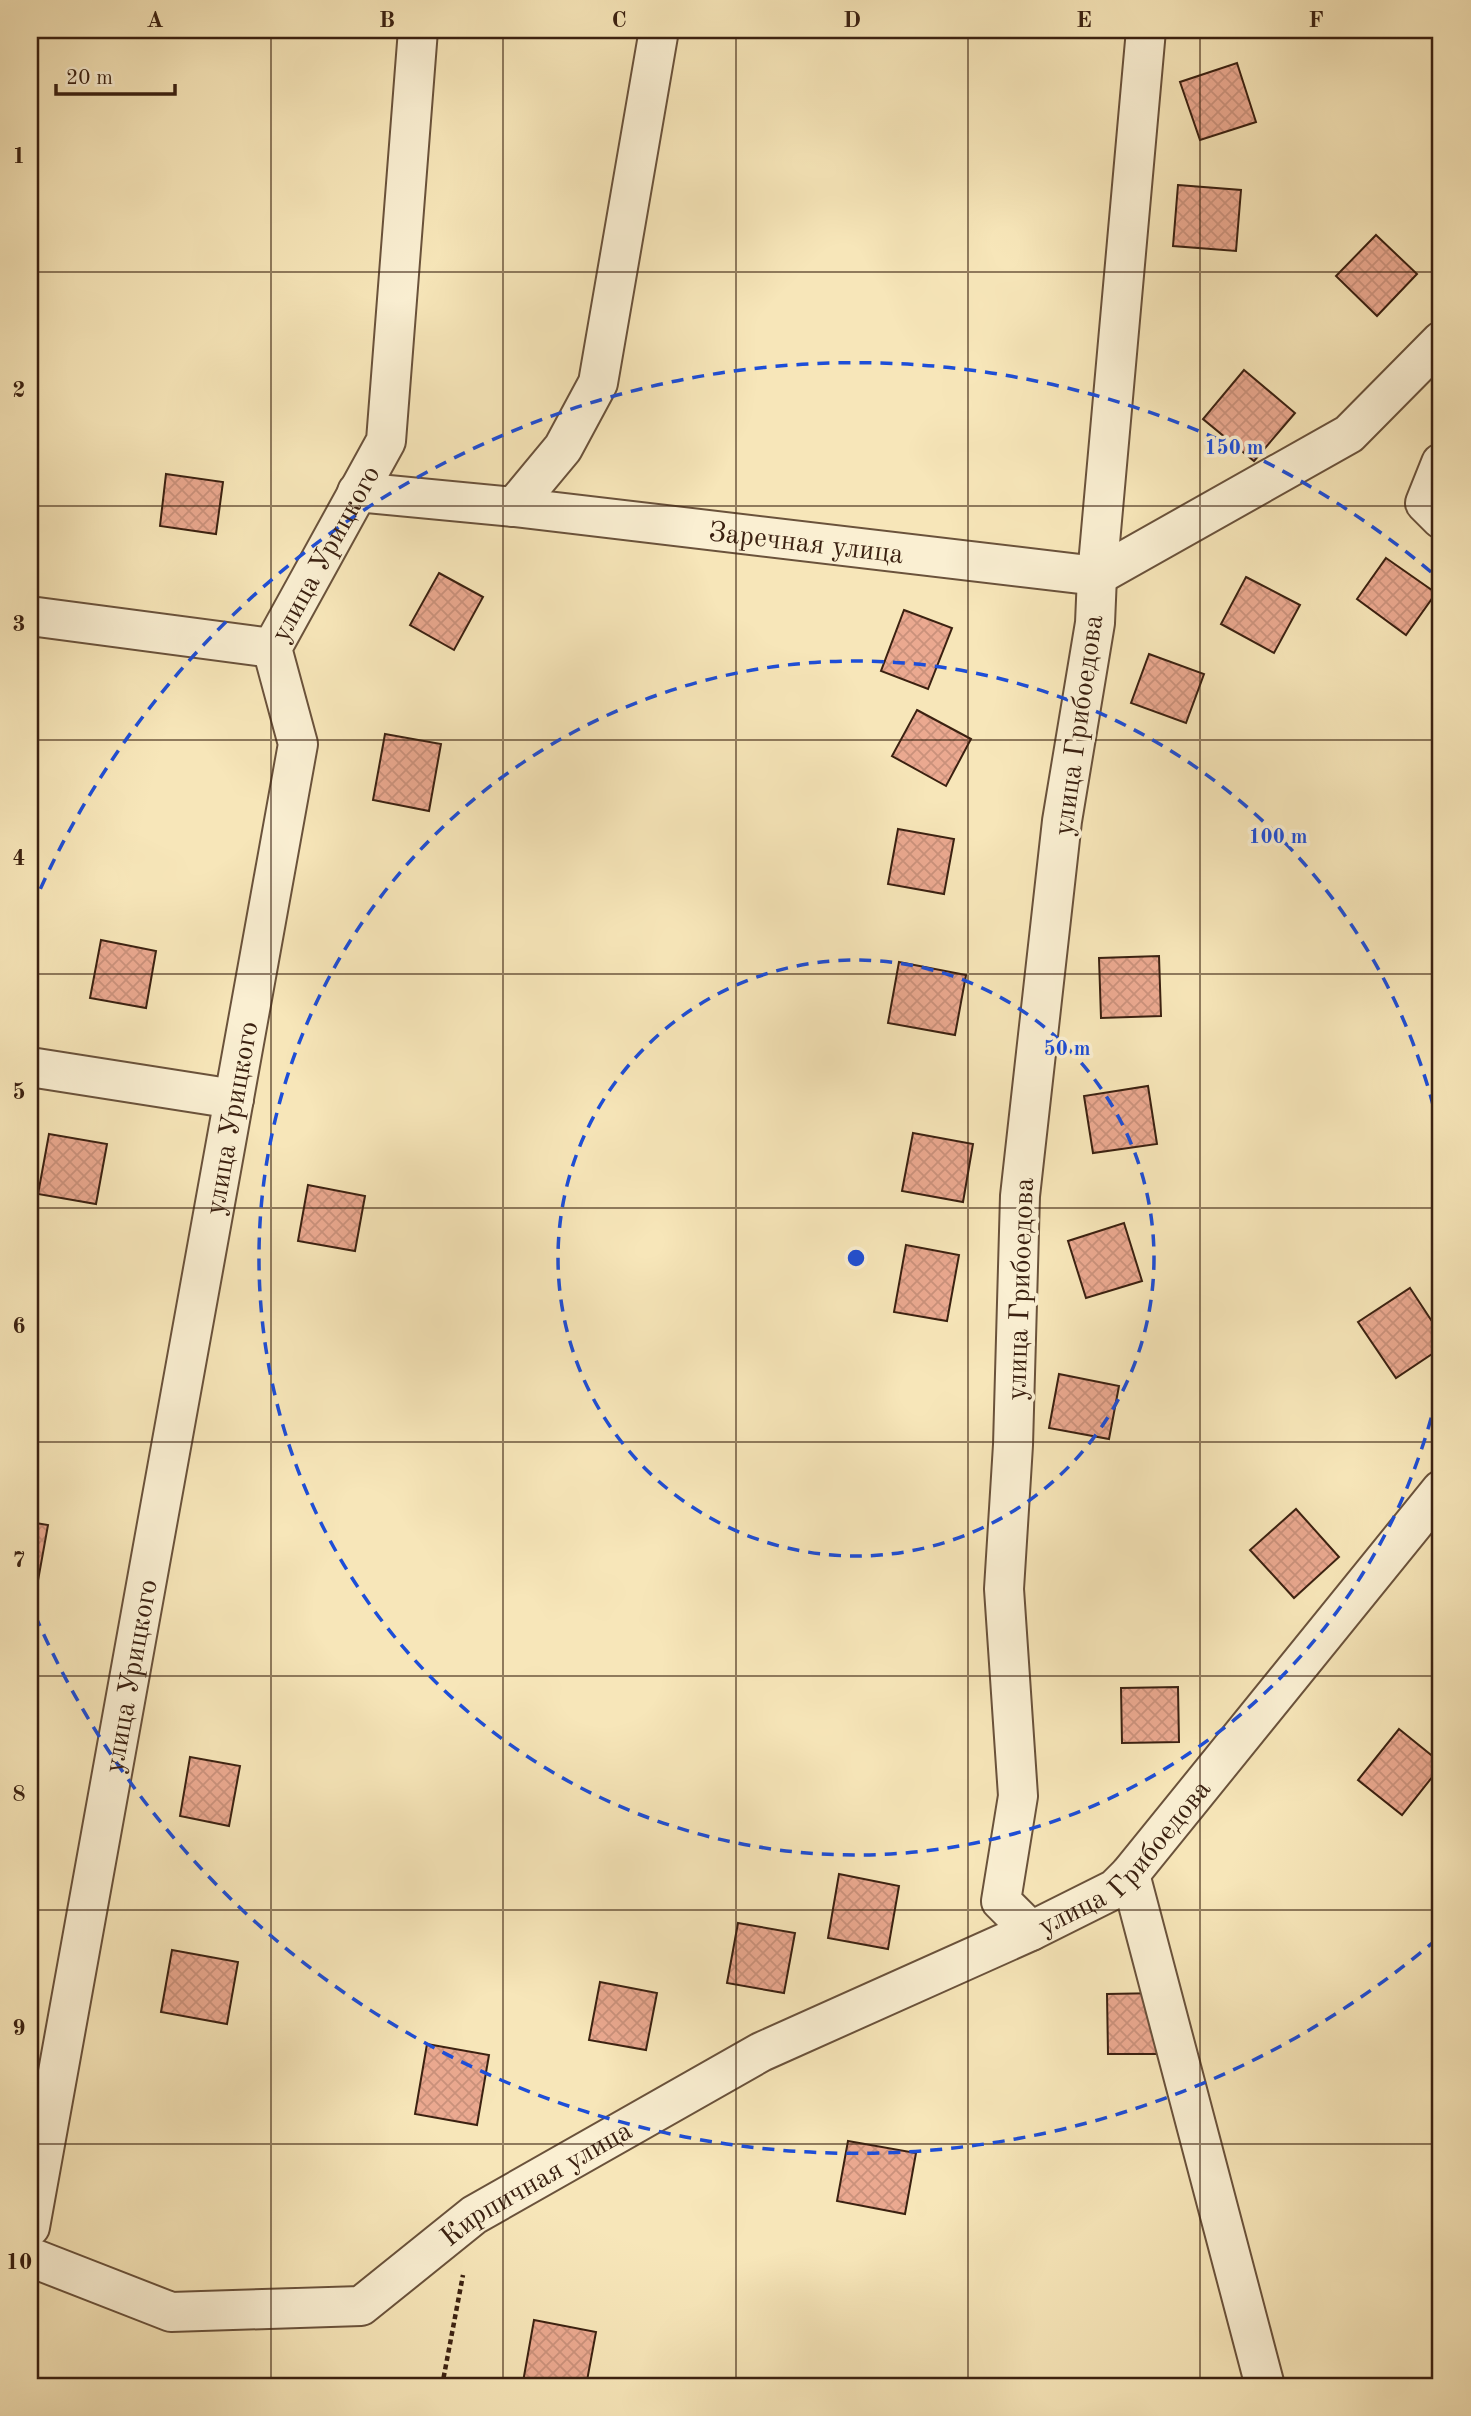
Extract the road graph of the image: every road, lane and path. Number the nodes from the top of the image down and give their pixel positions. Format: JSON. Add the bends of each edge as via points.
{"nodes":[{"id":1,"x":418,"y":30,"type":"edge"},
{"id":2,"x":659,"y":30,"type":"edge"},
{"id":3,"x":1146,"y":30,"type":"edge"},
{"id":4,"x":1441,"y":341,"type":"edge"},
{"id":5,"x":1441,"y":463,"type":"edge"},
{"id":6,"x":357,"y":492,"type":"junction"},
{"id":7,"x":514,"y":507,"type":"junction"},
{"id":8,"x":1441,"y":519,"type":"edge"},
{"id":9,"x":1097,"y":576,"type":"junction"},
{"id":10,"x":30,"y":616,"type":"edge"},
{"id":11,"x":272,"y":648,"type":"junction"},
{"id":12,"x":30,"y":1067,"type":"edge"},
{"id":13,"x":234,"y":1099,"type":"junction"},
{"id":14,"x":1441,"y":1490,"type":"edge"},
{"id":15,"x":1130,"y":1874,"type":"junction"},
{"id":16,"x":1031,"y":1931,"type":"junction"},
{"id":17,"x":474,"y":2215,"type":"junction"},
{"id":18,"x":30,"y":2227,"type":"edge"},
{"id":19,"x":30,"y":2257,"type":"edge"},
{"id":20,"x":442,"y":2386,"type":"edge"},
{"id":21,"x":1265,"y":2386,"type":"edge"}],
"edges":[{"from":1,"to":6,"type":"street","name":"улица Урицкого","via":[[386,441]]},
{"from":2,"to":7,"type":"street","via":[[598,383],[563,448]]},
{"from":3,"to":9,"type":"street","name":"улица Грибоедова"},
{"from":4,"to":9,"type":"street","via":[[1349,434]]},
{"from":5,"to":8,"type":"street","via":[[1425,503]]},
{"from":6,"to":7,"type":"street","name":"Заречная улица"},
{"from":6,"to":11,"type":"street","name":"улица Урицкого"},
{"from":7,"to":9,"type":"street","name":"Заречная улица"},
{"from":9,"to":16,"type":"street","name":"улица Грибоедова","via":[[1095,623],[1062,821],[1020,1196],[1013,1445],[1003,1589],[1018,1796],[1001,1901]]},
{"from":10,"to":11,"type":"street"},
{"from":11,"to":13,"type":"street","name":"улица Урицкого","via":[[298,744]]},
{"from":12,"to":13,"type":"street"},
{"from":13,"to":18,"type":"street","name":"улица Урицкого"},
{"from":14,"to":15,"type":"street","name":"улица Грибоедова"},
{"from":15,"to":16,"type":"street","name":"улица Грибоедова","via":[[1115,1889]]},
{"from":15,"to":21,"type":"street"},
{"from":16,"to":17,"type":"street","name":"Кирпичная улица","via":[[761,2052]]},
{"from":17,"to":19,"type":"street","name":"Кирпичная улица","via":[[361,2306],[171,2312]]},
{"from":17,"to":20,"type":"path"}]}
